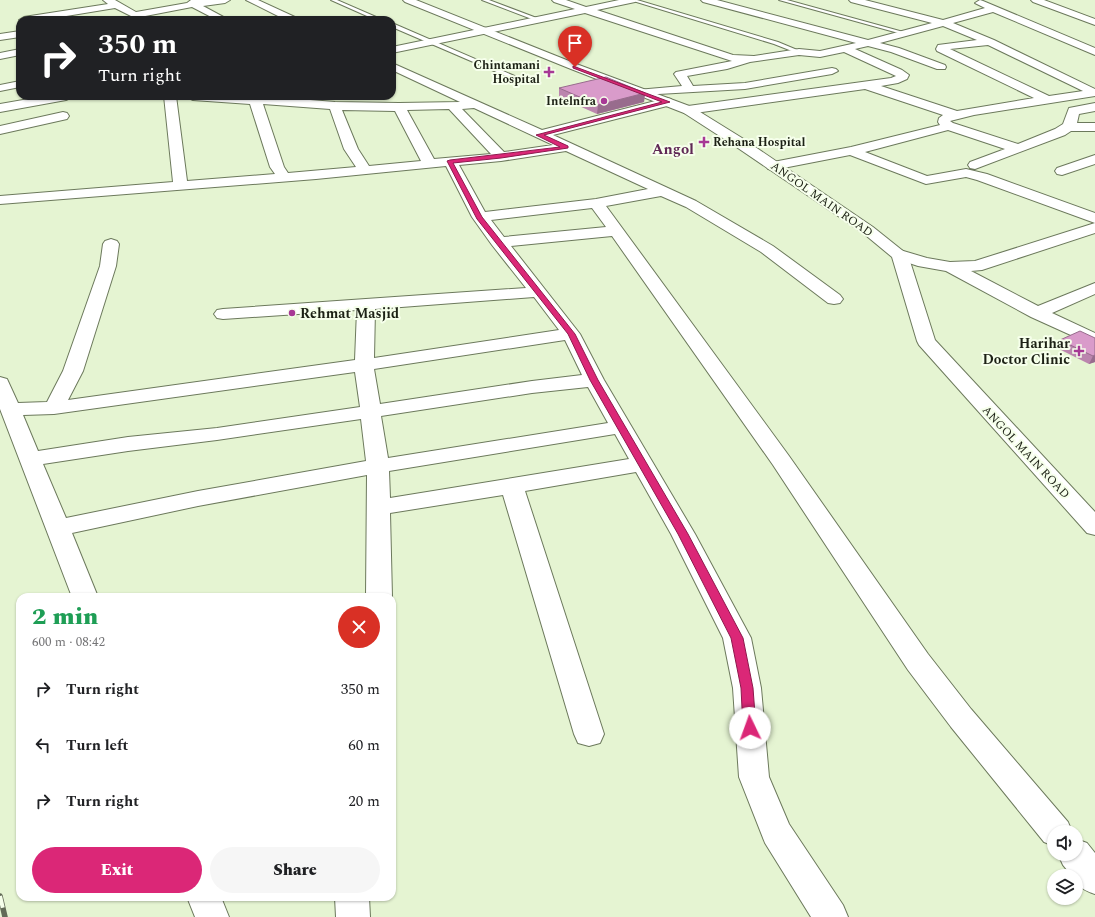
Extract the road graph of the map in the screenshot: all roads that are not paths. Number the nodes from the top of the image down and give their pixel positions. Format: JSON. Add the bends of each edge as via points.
{"nodes":[{"id":1,"x":185,"y":0,"type":"edge"},
{"id":2,"x":225,"y":0,"type":"edge"},
{"id":3,"x":251,"y":0,"type":"edge"},
{"id":4,"x":333,"y":0,"type":"edge"},
{"id":5,"x":408,"y":0,"type":"edge"},
{"id":6,"x":484,"y":0,"type":"edge"},
{"id":7,"x":557,"y":0,"type":"edge"},
{"id":8,"x":632,"y":0,"type":"edge"},
{"id":9,"x":706,"y":0,"type":"edge"},
{"id":10,"x":781,"y":0,"type":"edge"},
{"id":11,"x":854,"y":0,"type":"edge"},
{"id":12,"x":973,"y":0,"type":"edge"},
{"id":13,"x":1036,"y":0,"type":"edge"},
{"id":14,"x":112,"y":2,"type":"edge"},
{"id":15,"x":194,"y":4,"type":"junction"},
{"id":16,"x":993,"y":9,"type":"junction"},
{"id":17,"x":587,"y":10,"type":"junction"},
{"id":18,"x":135,"y":15,"type":"junction"},
{"id":19,"x":43,"y":16,"type":"edge"},
{"id":20,"x":130,"y":16,"type":"edge"},
{"id":21,"x":152,"y":16,"type":"edge"},
{"id":22,"x":216,"y":16,"type":"edge"},
{"id":23,"x":285,"y":16,"type":"edge"},
{"id":24,"x":371,"y":16,"type":"edge"},
{"id":25,"x":539,"y":20,"type":"junction"},
{"id":26,"x":1095,"y":22,"type":"edge"},
{"id":27,"x":945,"y":23,"type":"junction"},
{"id":28,"x":1095,"y":26,"type":"edge"},
{"id":29,"x":396,"y":27,"type":"edge"},
{"id":30,"x":1080,"y":27,"type":"dead end"},
{"id":31,"x":1066,"y":29,"type":"dead end"},
{"id":32,"x":1044,"y":30,"type":"junction"},
{"id":33,"x":488,"y":31,"type":"junction"},
{"id":34,"x":904,"y":33,"type":"junction"},
{"id":35,"x":16,"y":35,"type":"edge"},
{"id":36,"x":0,"y":37,"type":"edge"},
{"id":37,"x":922,"y":38,"type":"dead end"},
{"id":38,"x":936,"y":41,"type":"dead end"},
{"id":39,"x":431,"y":42,"type":"junction"},
{"id":40,"x":990,"y":42,"type":"junction"},
{"id":41,"x":865,"y":44,"type":"junction"},
{"id":42,"x":950,"y":46,"type":"junction"},
{"id":43,"x":396,"y":49,"type":"edge"},
{"id":44,"x":845,"y":49,"type":"junction"},
{"id":45,"x":799,"y":52,"type":"junction"},
{"id":46,"x":1095,"y":52,"type":"edge"},
{"id":47,"x":16,"y":53,"type":"edge"},
{"id":48,"x":0,"y":56,"type":"edge"},
{"id":49,"x":747,"y":60,"type":"junction"},
{"id":50,"x":941,"y":67,"type":"dead end"},
{"id":51,"x":396,"y":68,"type":"edge"},
{"id":52,"x":832,"y":71,"type":"dead end"},
{"id":53,"x":524,"y":82,"type":"dead end"},
{"id":54,"x":16,"y":85,"type":"edge"},
{"id":55,"x":866,"y":85,"type":"junction"},
{"id":56,"x":0,"y":88,"type":"edge"},
{"id":57,"x":690,"y":90,"type":"junction"},
{"id":58,"x":641,"y":92,"type":"junction"},
{"id":59,"x":44,"y":100,"type":"edge"},
{"id":60,"x":171,"y":100,"type":"edge"},
{"id":61,"x":256,"y":100,"type":"edge"},
{"id":62,"x":275,"y":100,"type":"edge"},
{"id":63,"x":370,"y":100,"type":"edge"},
{"id":64,"x":1048,"y":100,"type":"junction"},
{"id":65,"x":667,"y":102,"type":"junction"},
{"id":66,"x":475,"y":104,"type":"junction"},
{"id":67,"x":452,"y":105,"type":"junction"},
{"id":68,"x":335,"y":106,"type":"junction"},
{"id":69,"x":382,"y":107,"type":"junction"},
{"id":70,"x":399,"y":107,"type":"junction"},
{"id":71,"x":1095,"y":107,"type":"edge"},
{"id":72,"x":0,"y":108,"type":"edge"},
{"id":73,"x":688,"y":110,"type":"junction"},
{"id":74,"x":63,"y":116,"type":"dead end"},
{"id":75,"x":952,"y":120,"type":"junction"},
{"id":76,"x":1068,"y":127,"type":"junction"},
{"id":77,"x":1095,"y":127,"type":"edge"},
{"id":78,"x":0,"y":130,"type":"edge"},
{"id":79,"x":539,"y":135,"type":"junction"},
{"id":80,"x":566,"y":147,"type":"junction"},
{"id":81,"x":1017,"y":148,"type":"junction"},
{"id":82,"x":851,"y":151,"type":"junction"},
{"id":83,"x":501,"y":156,"type":"junction"},
{"id":84,"x":1095,"y":159,"type":"edge"},
{"id":85,"x":450,"y":161,"type":"junction"},
{"id":86,"x":429,"y":164,"type":"junction"},
{"id":87,"x":975,"y":165,"type":"dead end"},
{"id":88,"x":773,"y":166,"type":"junction"},
{"id":89,"x":364,"y":169,"type":"junction"},
{"id":90,"x":1062,"y":171,"type":"dead end"},
{"id":91,"x":284,"y":177,"type":"junction"},
{"id":92,"x":182,"y":186,"type":"junction"},
{"id":93,"x":664,"y":191,"type":"junction"},
{"id":94,"x":0,"y":200,"type":"edge"},
{"id":95,"x":596,"y":203,"type":"junction"},
{"id":96,"x":480,"y":217,"type":"junction"},
{"id":97,"x":1095,"y":218,"type":"edge"},
{"id":98,"x":1095,"y":228,"type":"edge"},
{"id":99,"x":616,"y":231,"type":"junction"},
{"id":100,"x":498,"y":242,"type":"junction"},
{"id":101,"x":111,"y":244,"type":"dead end"},
{"id":102,"x":900,"y":255,"type":"junction"},
{"id":103,"x":950,"y":267,"type":"junction"},
{"id":104,"x":1095,"y":288,"type":"edge"},
{"id":105,"x":537,"y":292,"type":"junction"},
{"id":106,"x":834,"y":299,"type":"dead end"},
{"id":107,"x":366,"y":304,"type":"junction"},
{"id":108,"x":1037,"y":313,"type":"junction"},
{"id":109,"x":223,"y":314,"type":"dead end"},
{"id":110,"x":571,"y":334,"type":"junction"},
{"id":111,"x":1095,"y":340,"type":"edge"},
{"id":112,"x":364,"y":365,"type":"junction"},
{"id":113,"x":594,"y":380,"type":"junction"},
{"id":114,"x":0,"y":383,"type":"edge"},
{"id":115,"x":54,"y":408,"type":"junction"},
{"id":116,"x":10,"y":409,"type":"junction"},
{"id":117,"x":370,"y":410,"type":"junction"},
{"id":118,"x":622,"y":427,"type":"junction"},
{"id":119,"x":30,"y":459,"type":"junction"},
{"id":120,"x":643,"y":464,"type":"junction"},
{"id":121,"x":378,"y":465,"type":"junction"},
{"id":122,"x":512,"y":486,"type":"junction"},
{"id":123,"x":379,"y":507,"type":"junction"},
{"id":124,"x":1095,"y":527,"type":"edge"},
{"id":125,"x":57,"y":528,"type":"junction"},
{"id":126,"x":83,"y":593,"type":"edge"},
{"id":127,"x":379,"y":593,"type":"edge"},
{"id":128,"x":589,"y":734,"type":"dead end"},
{"id":129,"x":1050,"y":825,"type":"edge"},
{"id":130,"x":1081,"y":861,"type":"edge"},
{"id":131,"x":1095,"y":878,"type":"edge"},
{"id":132,"x":206,"y":901,"type":"edge"},
{"id":133,"x":352,"y":901,"type":"edge"},
{"id":134,"x":212,"y":917,"type":"edge"},
{"id":135,"x":353,"y":917,"type":"edge"},
{"id":136,"x":831,"y":917,"type":"edge"}],
"edges":[{"from":1,"to":15,"type":"street"},
{"from":2,"to":15,"type":"street"},
{"from":3,"to":23,"type":"street"},
{"from":4,"to":24,"type":"lane"},
{"from":5,"to":33,"type":"street","name":"ANGOL MAIN ROAD"},
{"from":6,"to":25,"type":"lane"},
{"from":7,"to":17,"type":"street"},
{"from":8,"to":17,"type":"street"},
{"from":8,"to":45,"type":"lane"},
{"from":9,"to":41,"type":"street"},
{"from":10,"to":34,"type":"lane"},
{"from":11,"to":27,"type":"street"},
{"from":12,"to":16,"type":"street"},
{"from":13,"to":26,"type":"street"},
{"from":14,"to":18,"type":"street"},
{"from":14,"to":19,"type":"street"},
{"from":15,"to":21,"type":"street"},
{"from":15,"to":22,"type":"street"},
{"from":16,"to":27,"type":"street"},
{"from":16,"to":32,"type":"street"},
{"from":17,"to":25,"type":"street"},
{"from":17,"to":49,"type":"street","via":[[732,58]]},
{"from":18,"to":20,"type":"street"},
{"from":18,"to":21,"type":"street"},
{"from":25,"to":33,"type":"street"},
{"from":27,"to":34,"type":"street"},
{"from":27,"to":40,"type":"street"},
{"from":28,"to":30,"type":"street"},
{"from":29,"to":39,"type":"lane"},
{"from":31,"to":32,"type":"street"},
{"from":32,"to":46,"type":"street"},
{"from":33,"to":39,"type":"street"},
{"from":33,"to":58,"type":"street","name":"ANGOL MAIN ROAD"},
{"from":34,"to":37,"type":"street"},
{"from":34,"to":41,"type":"street"},
{"from":35,"to":36,"type":"street"},
{"from":38,"to":42,"type":"street"},
{"from":39,"to":43,"type":"street"},
{"from":39,"to":53,"type":"lane"},
{"from":40,"to":42,"type":"street"},
{"from":40,"to":64,"type":"street","via":[[1093,92]]},
{"from":41,"to":44,"type":"street"},
{"from":41,"to":50,"type":"street","via":[[909,55]]},
{"from":42,"to":64,"type":"street","via":[[941,49]]},
{"from":44,"to":45,"type":"street","via":[[815,55]]},
{"from":44,"to":55,"type":"street","via":[[903,75],[901,79]]},
{"from":45,"to":49,"type":"street"},
{"from":47,"to":48,"type":"street"},
{"from":49,"to":57,"type":"street","via":[[680,74]]},
{"from":51,"to":66,"type":"street"},
{"from":52,"to":57,"type":"street","via":[[745,86]]},
{"from":54,"to":56,"type":"street"},
{"from":55,"to":73,"type":"street"},
{"from":55,"to":75,"type":"street"},
{"from":57,"to":58,"type":"street"},
{"from":58,"to":65,"type":"street","name":"ANGOL MAIN ROAD"},
{"from":59,"to":72,"type":"street"},
{"from":60,"to":92,"type":"street"},
{"from":61,"to":91,"type":"street","via":[[276,167]]},
{"from":62,"to":68,"type":"street"},
{"from":63,"to":69,"type":"street"},
{"from":64,"to":75,"type":"street","via":[[1003,106]]},
{"from":65,"to":73,"type":"street","name":"ANGOL MAIN ROAD"},
{"from":65,"to":79,"type":"street"},
{"from":66,"to":67,"type":"street"},
{"from":66,"to":79,"type":"street"},
{"from":67,"to":70,"type":"street"},
{"from":67,"to":83,"type":"street"},
{"from":68,"to":69,"type":"street"},
{"from":68,"to":89,"type":"street","via":[[351,149]]},
{"from":69,"to":70,"type":"street"},
{"from":70,"to":86,"type":"street"},
{"from":71,"to":76,"type":"street","via":[[1073,111],[1072,121]]},
{"from":73,"to":88,"type":"street","name":"ANGOL MAIN ROAD"},
{"from":74,"to":78,"type":"street"},
{"from":75,"to":81,"type":"street"},
{"from":75,"to":82,"type":"street"},
{"from":76,"to":77,"type":"street"},
{"from":76,"to":81,"type":"street"},
{"from":79,"to":80,"type":"street"},
{"from":80,"to":83,"type":"street"},
{"from":80,"to":93,"type":"street"},
{"from":81,"to":87,"type":"street"},
{"from":82,"to":88,"type":"street"},
{"from":82,"to":97,"type":"street","via":[[926,180],[966,173]]},
{"from":83,"to":85,"type":"street"},
{"from":84,"to":90,"type":"street"},
{"from":85,"to":86,"type":"street"},
{"from":85,"to":96,"type":"street"},
{"from":86,"to":89,"type":"street"},
{"from":88,"to":102,"type":"street","name":"ANGOL MAIN ROAD","via":[[868,230]]},
{"from":89,"to":91,"type":"street"},
{"from":91,"to":92,"type":"street"},
{"from":92,"to":94,"type":"street"},
{"from":93,"to":95,"type":"street"},
{"from":93,"to":106,"type":"street","via":[[691,204],[767,250]]},
{"from":95,"to":96,"type":"street"},
{"from":95,"to":99,"type":"street"},
{"from":96,"to":100,"type":"street"},
{"from":98,"to":103,"type":"street","via":[[976,266]]},
{"from":99,"to":100,"type":"street"},
{"from":99,"to":129,"type":"street","via":[[781,461],[918,662]]},
{"from":100,"to":105,"type":"street"},
{"from":101,"to":115,"type":"street","via":[[108,266],[73,371]]},
{"from":102,"to":103,"type":"street","via":[[924,263]]},
{"from":102,"to":124,"type":"street","name":"ANGOL MAIN ROAD","via":[[926,340]]},
{"from":103,"to":108,"type":"street"},
{"from":104,"to":108,"type":"street"},
{"from":105,"to":107,"type":"street"},
{"from":105,"to":110,"type":"street"},
{"from":107,"to":109,"type":"street"},
{"from":107,"to":112,"type":"street"},
{"from":108,"to":111,"type":"street"},
{"from":110,"to":112,"type":"street"},
{"from":110,"to":113,"type":"street"},
{"from":112,"to":115,"type":"street"},
{"from":112,"to":117,"type":"street"},
{"from":113,"to":117,"type":"street"},
{"from":113,"to":118,"type":"street"},
{"from":114,"to":116,"type":"street"},
{"from":115,"to":116,"type":"street"},
{"from":116,"to":119,"type":"street"},
{"from":117,"to":119,"type":"street"},
{"from":117,"to":121,"type":"street"},
{"from":118,"to":120,"type":"street"},
{"from":118,"to":121,"type":"street"},
{"from":119,"to":125,"type":"street"},
{"from":120,"to":122,"type":"street"},
{"from":120,"to":136,"type":"street","via":[[737,638],[747,688],[754,777],[777,833]]},
{"from":121,"to":123,"type":"street"},
{"from":121,"to":125,"type":"street"},
{"from":122,"to":123,"type":"street"},
{"from":122,"to":128,"type":"street"},
{"from":123,"to":127,"type":"street"},
{"from":125,"to":126,"type":"street"},
{"from":130,"to":131,"type":"street"},
{"from":132,"to":134,"type":"street"},
{"from":133,"to":135,"type":"street"}]}
